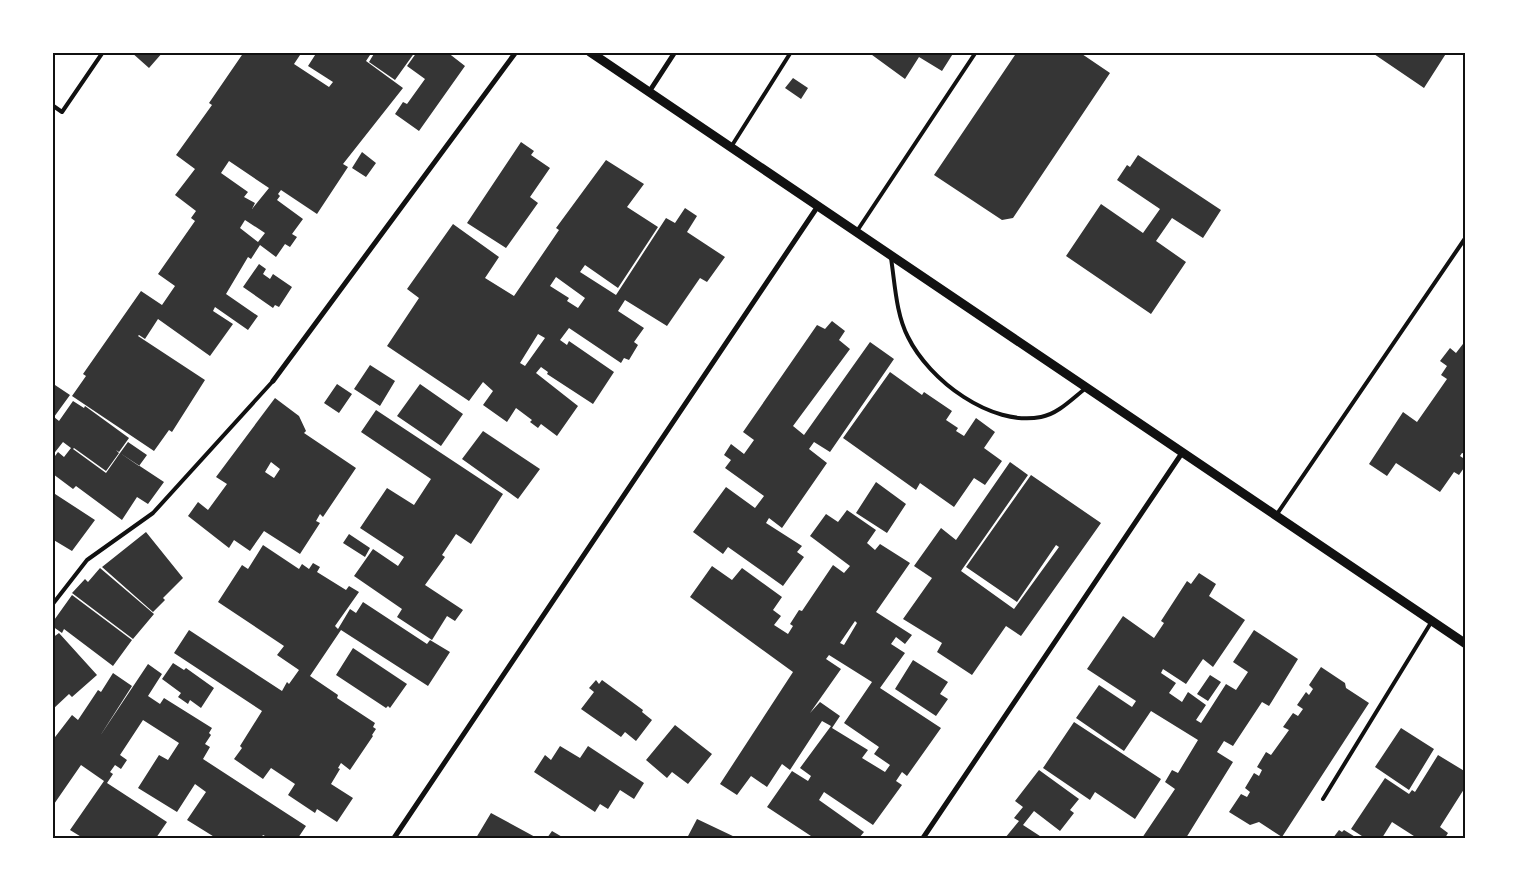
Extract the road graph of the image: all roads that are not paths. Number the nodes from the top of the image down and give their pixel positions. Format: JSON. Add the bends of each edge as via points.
{"nodes":[{"id":1,"x":104,"y":52,"type":"edge"},
{"id":2,"x":516,"y":52,"type":"edge"},
{"id":3,"x":590,"y":52,"type":"edge"},
{"id":4,"x":675,"y":52,"type":"edge"},
{"id":5,"x":792,"y":52,"type":"edge"},
{"id":6,"x":976,"y":52,"type":"edge"},
{"id":7,"x":649,"y":92,"type":"junction"},
{"id":8,"x":52,"y":105,"type":"edge"},
{"id":9,"x":731,"y":148,"type":"junction"},
{"id":10,"x":818,"y":206,"type":"junction"},
{"id":11,"x":856,"y":232,"type":"junction"},
{"id":12,"x":1466,"y":237,"type":"edge"},
{"id":13,"x":891,"y":256,"type":"junction"},
{"id":14,"x":273,"y":380,"type":"joint"},
{"id":15,"x":1086,"y":388,"type":"junction"},
{"id":16,"x":1182,"y":453,"type":"junction"},
{"id":17,"x":1276,"y":516,"type":"junction"},
{"id":18,"x":52,"y":605,"type":"edge"},
{"id":19,"x":1432,"y":621,"type":"junction"},
{"id":20,"x":1466,"y":644,"type":"edge"},
{"id":21,"x":1323,"y":799,"type":"dead end"},
{"id":22,"x":394,"y":838,"type":"edge"},
{"id":23,"x":923,"y":838,"type":"edge"}],
"edges":[{"from":1,"to":8,"type":"lane","via":[[62,112]]},
{"from":2,"to":14,"type":"street"},
{"from":3,"to":7,"type":"street"},
{"from":4,"to":7,"type":"street"},
{"from":5,"to":9,"type":"lane"},
{"from":6,"to":11,"type":"lane"},
{"from":7,"to":9,"type":"street"},
{"from":9,"to":10,"type":"street"},
{"from":10,"to":11,"type":"street"},
{"from":10,"to":22,"type":"street"},
{"from":11,"to":13,"type":"street"},
{"from":12,"to":17,"type":"lane"},
{"from":13,"to":15,"type":"street"},
{"from":13,"to":15,"type":"lane","via":[[900,315],[907,336],[924,364],[949,386],[982,407],[1015,418],[1043,417],[1065,406]]},
{"from":14,"to":18,"type":"lane","via":[[153,513],[87,560]]},
{"from":15,"to":16,"type":"street"},
{"from":16,"to":17,"type":"street"},
{"from":16,"to":23,"type":"street"},
{"from":17,"to":19,"type":"street"},
{"from":19,"to":20,"type":"street"},
{"from":19,"to":21,"type":"lane"}]}
